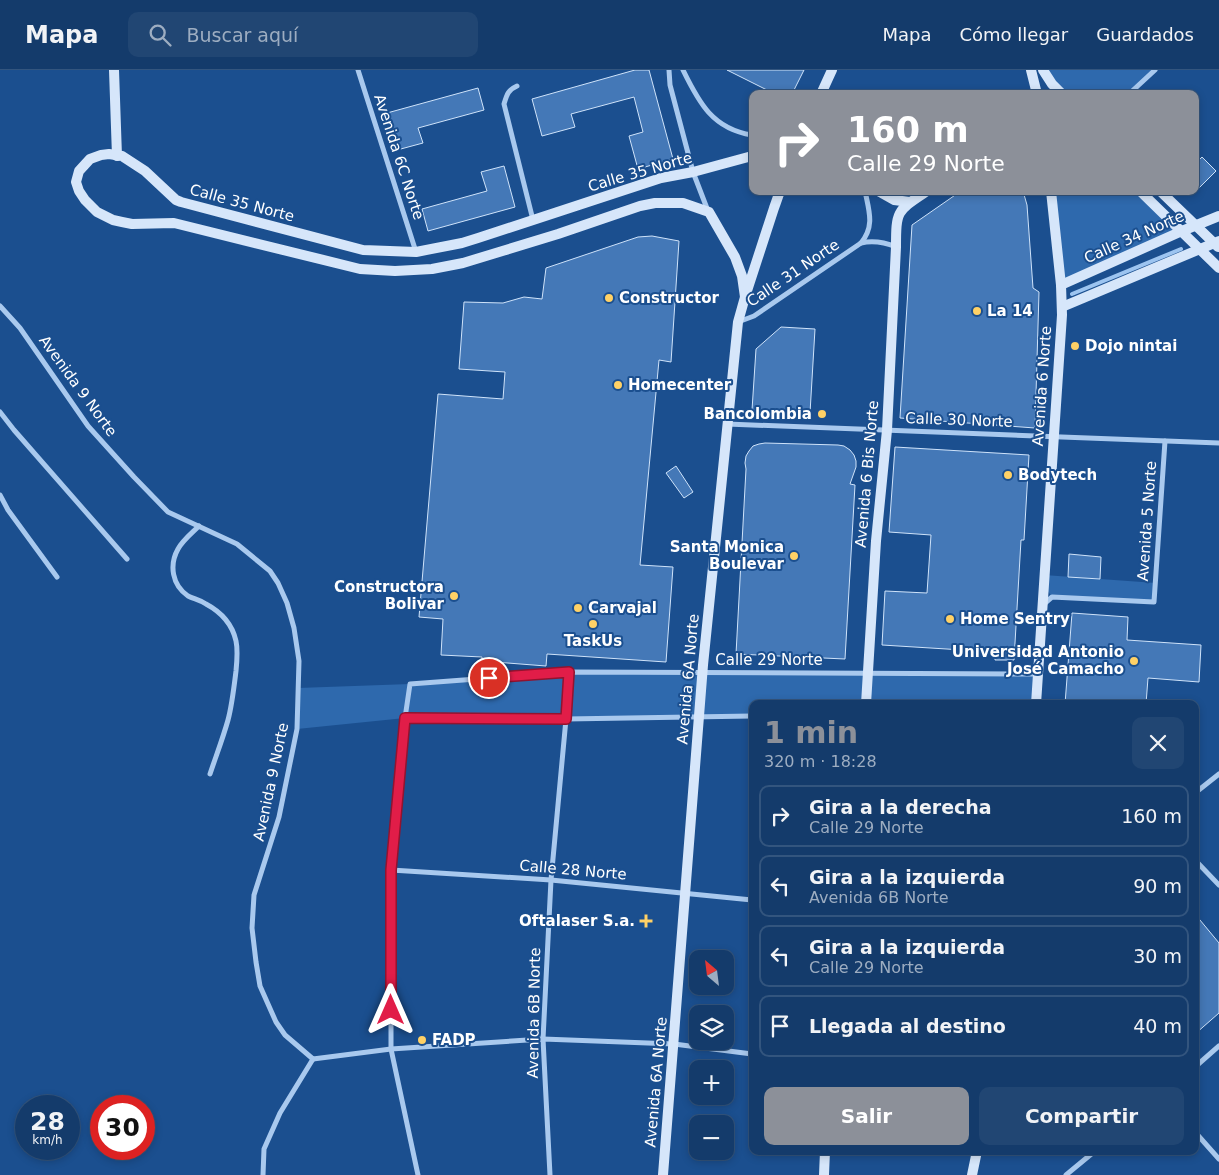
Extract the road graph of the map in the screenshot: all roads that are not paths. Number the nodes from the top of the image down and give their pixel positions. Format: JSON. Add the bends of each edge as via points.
{"nodes":[{"id":1,"x":114,"y":70,"type":"edge"},
{"id":2,"x":358,"y":70,"type":"edge"},
{"id":3,"x":669,"y":70,"type":"edge"},
{"id":4,"x":684,"y":70,"type":"edge"},
{"id":5,"x":832,"y":70,"type":"edge"},
{"id":6,"x":1031,"y":70,"type":"edge"},
{"id":7,"x":1044,"y":70,"type":"edge"},
{"id":8,"x":1155,"y":70,"type":"edge"},
{"id":9,"x":518,"y":86,"type":"dead end"},
{"id":10,"x":826,"y":89,"type":"edge"},
{"id":11,"x":1036,"y":90,"type":"edge"},
{"id":12,"x":1058,"y":90,"type":"edge"},
{"id":13,"x":1133,"y":90,"type":"edge"},
{"id":14,"x":749,"y":135,"type":"edge"},
{"id":15,"x":117,"y":156,"type":"junction"},
{"id":16,"x":749,"y":157,"type":"edge"},
{"id":17,"x":693,"y":172,"type":"junction"},
{"id":18,"x":779,"y":195,"type":"edge"},
{"id":19,"x":866,"y":195,"type":"edge"},
{"id":20,"x":885,"y":195,"type":"edge"},
{"id":21,"x":921,"y":195,"type":"edge"},
{"id":22,"x":1051,"y":195,"type":"edge"},
{"id":23,"x":1144,"y":195,"type":"edge"},
{"id":24,"x":1164,"y":195,"type":"edge"},
{"id":25,"x":910,"y":202,"type":"junction"},
{"id":26,"x":709,"y":212,"type":"junction"},
{"id":27,"x":1219,"y":216,"type":"edge"},
{"id":28,"x":534,"y":220,"type":"junction"},
{"id":29,"x":1196,"y":226,"type":"junction"},
{"id":30,"x":1182,"y":232,"type":"junction"},
{"id":31,"x":861,"y":243,"type":"junction"},
{"id":32,"x":1218,"y":244,"type":"edge"},
{"id":33,"x":896,"y":247,"type":"junction"},
{"id":34,"x":1200,"y":249,"type":"junction"},
{"id":35,"x":416,"y":252,"type":"junction"},
{"id":36,"x":1219,"y":268,"type":"edge"},
{"id":37,"x":1062,"y":285,"type":"junction"},
{"id":38,"x":745,"y":297,"type":"junction"},
{"id":39,"x":0,"y":306,"type":"edge"},
{"id":40,"x":1062,"y":307,"type":"junction"},
{"id":41,"x":738,"y":322,"type":"junction"},
{"id":42,"x":0,"y":412,"type":"edge"},
{"id":43,"x":727,"y":424,"type":"junction"},
{"id":44,"x":887,"y":430,"type":"junction"},
{"id":45,"x":1054,"y":436,"type":"junction"},
{"id":46,"x":1165,"y":441,"type":"junction"},
{"id":47,"x":1219,"y":443,"type":"edge"},
{"id":48,"x":0,"y":495,"type":"edge"},
{"id":49,"x":199,"y":526,"type":"junction"},
{"id":50,"x":127,"y":559,"type":"dead end"},
{"id":51,"x":56,"y":577,"type":"dead end"},
{"id":52,"x":1044,"y":586,"type":"junction"},
{"id":53,"x":1052,"y":597,"type":"junction"},
{"id":54,"x":1042,"y":604,"type":"junction"},
{"id":55,"x":569,"y":672,"type":"junction"},
{"id":56,"x":703,"y":673,"type":"junction"},
{"id":57,"x":868,"y":674,"type":"junction"},
{"id":58,"x":1038,"y":674,"type":"junction"},
{"id":59,"x":866,"y":700,"type":"edge"},
{"id":60,"x":1036,"y":700,"type":"edge"},
{"id":61,"x":749,"y":716,"type":"edge"},
{"id":62,"x":700,"y":717,"type":"junction"},
{"id":63,"x":405,"y":718,"type":"junction"},
{"id":64,"x":566,"y":719,"type":"junction"},
{"id":65,"x":210,"y":774,"type":"dead end"},
{"id":66,"x":1219,"y":774,"type":"edge"},
{"id":67,"x":1199,"y":790,"type":"edge"},
{"id":68,"x":1199,"y":864,"type":"edge"},
{"id":69,"x":391,"y":870,"type":"junction"},
{"id":70,"x":551,"y":880,"type":"junction"},
{"id":71,"x":1219,"y":885,"type":"edge"},
{"id":72,"x":686,"y":893,"type":"junction"},
{"id":73,"x":749,"y":900,"type":"edge"},
{"id":74,"x":544,"y":1039,"type":"junction"},
{"id":75,"x":674,"y":1044,"type":"junction"},
{"id":76,"x":1219,"y":1046,"type":"edge"},
{"id":77,"x":391,"y":1050,"type":"junction"},
{"id":78,"x":749,"y":1054,"type":"edge"},
{"id":79,"x":313,"y":1059,"type":"junction"},
{"id":80,"x":1199,"y":1064,"type":"edge"},
{"id":81,"x":1199,"y":1136,"type":"edge"},
{"id":82,"x":825,"y":1155,"type":"edge"},
{"id":83,"x":976,"y":1155,"type":"edge"},
{"id":84,"x":1090,"y":1155,"type":"edge"},
{"id":85,"x":1219,"y":1159,"type":"edge"},
{"id":86,"x":263,"y":1175,"type":"edge"},
{"id":87,"x":418,"y":1175,"type":"edge"},
{"id":88,"x":550,"y":1175,"type":"edge"},
{"id":89,"x":664,"y":1175,"type":"edge"},
{"id":90,"x":824,"y":1175,"type":"edge"},
{"id":91,"x":972,"y":1175,"type":"edge"},
{"id":92,"x":1066,"y":1175,"type":"edge"}],
"edges":[{"from":1,"to":15,"type":"street"},
{"from":2,"to":35,"type":"street","name":"Avenida 6C Norte"},
{"from":3,"to":17,"type":"street"},
{"from":4,"to":14,"type":"street","via":[[706,111],[722,125]]},
{"from":5,"to":10,"type":"street"},
{"from":6,"to":11,"type":"street"},
{"from":7,"to":12,"type":"street"},
{"from":8,"to":13,"type":"street"},
{"from":9,"to":28,"type":"street","via":[[511,89],[504,104]]},
{"from":15,"to":26,"type":"street","via":[[109,154],[90,159],[79,171],[76,182],[85,200],[108,218],[132,224],[174,223],[360,269],[406,271],[463,263],[655,203],[683,203]]},
{"from":15,"to":35,"type":"street","name":"Calle 35 Norte","via":[[145,171],[180,202],[363,250]]},
{"from":16,"to":17,"type":"street","name":"Calle 35 Norte"},
{"from":17,"to":26,"type":"street"},
{"from":17,"to":28,"type":"street","name":"Calle 35 Norte","via":[[661,178]]},
{"from":18,"to":38,"type":"street","name":"Avenida 6A Norte"},
{"from":19,"to":31,"type":"street","via":[[870,223]]},
{"from":20,"to":25,"type":"street"},
{"from":21,"to":25,"type":"street"},
{"from":22,"to":37,"type":"street","name":"Avenida 6 Norte"},
{"from":23,"to":30,"type":"street"},
{"from":24,"to":29,"type":"street"},
{"from":25,"to":33,"type":"street","name":"Avenida 6 Bis Norte","via":[[897,220]]},
{"from":26,"to":38,"type":"street","via":[[735,257]]},
{"from":27,"to":29,"type":"street","name":"Calle 34 Norte"},
{"from":28,"to":35,"type":"street","name":"Calle 35 Norte","via":[[462,243]]},
{"from":29,"to":30,"type":"street","name":"Calle 34 Norte"},
{"from":29,"to":32,"type":"street"},
{"from":30,"to":34,"type":"street"},
{"from":30,"to":37,"type":"street","name":"Calle 34 Norte"},
{"from":31,"to":33,"type":"street","via":[[881,242]]},
{"from":31,"to":41,"type":"street","name":"Calle 31 Norte","via":[[754,316]]},
{"from":32,"to":34,"type":"street"},
{"from":33,"to":44,"type":"street","name":"Avenida 6 Bis Norte"},
{"from":34,"to":36,"type":"street"},
{"from":34,"to":40,"type":"street"},
{"from":37,"to":40,"type":"street","name":"Avenida 6 Norte"},
{"from":38,"to":41,"type":"street","name":"Avenida 6A Norte"},
{"from":39,"to":49,"type":"street","name":"Avenida 9 Norte","via":[[20,328],[88,426],[134,477],[168,512]]},
{"from":40,"to":45,"type":"street","name":"Avenida 6 Norte"},
{"from":41,"to":43,"type":"street","name":"Avenida 6A Norte"},
{"from":42,"to":50,"type":"street"},
{"from":43,"to":44,"type":"street","name":"Calle 30 Norte"},
{"from":43,"to":56,"type":"street","name":"Avenida 6A Norte"},
{"from":44,"to":45,"type":"street","name":"Calle 30 Norte"},
{"from":44,"to":57,"type":"street","name":"Avenida 6 Bis Norte"},
{"from":45,"to":46,"type":"street","name":"Calle 30 Norte"},
{"from":45,"to":52,"type":"street","name":"Avenida 6 Norte"},
{"from":46,"to":47,"type":"street","name":"Calle 30 Norte"},
{"from":46,"to":53,"type":"street","name":"Avenida 5 Norte","via":[[1154,602]]},
{"from":48,"to":51,"type":"street"},
{"from":49,"to":65,"type":"street","via":[[179,547],[172,570],[174,578],[182,591],[205,603],[231,626],[237,661],[228,719]]},
{"from":49,"to":79,"type":"street","name":"Avenida 9 Norte","via":[[237,544],[270,571],[287,603],[294,628],[299,662],[297,729],[278,817],[254,895],[252,928],[260,986],[276,1022],[285,1035]]},
{"from":52,"to":53,"type":"street"},
{"from":52,"to":54,"type":"street","name":"Avenida 6 Norte"},
{"from":53,"to":54,"type":"street"},
{"from":54,"to":58,"type":"street","name":"Avenida 6 Norte"},
{"from":55,"to":56,"type":"street","name":"Calle 29 Norte"},
{"from":55,"to":63,"type":"street","name":"Calle 29 Norte","via":[[410,684]]},
{"from":55,"to":64,"type":"street","name":"Avenida 6B Norte"},
{"from":56,"to":57,"type":"street","name":"Calle 29 Norte"},
{"from":56,"to":62,"type":"street","name":"Avenida 6A Norte"},
{"from":57,"to":58,"type":"street","name":"Calle 29 Norte"},
{"from":57,"to":59,"type":"street","name":"Avenida 6 Bis Norte"},
{"from":58,"to":60,"type":"street","name":"Avenida 6 Norte"},
{"from":61,"to":62,"type":"street"},
{"from":62,"to":64,"type":"street"},
{"from":62,"to":72,"type":"street","name":"Avenida 6A Norte"},
{"from":63,"to":64,"type":"street"},
{"from":63,"to":69,"type":"street"},
{"from":64,"to":70,"type":"street","name":"Avenida 6B Norte"},
{"from":66,"to":67,"type":"street"},
{"from":68,"to":71,"type":"street"},
{"from":69,"to":70,"type":"street","name":"Calle 28 Norte"},
{"from":69,"to":77,"type":"street"},
{"from":70,"to":72,"type":"street","name":"Calle 28 Norte"},
{"from":70,"to":74,"type":"street","name":"Avenida 6B Norte"},
{"from":72,"to":73,"type":"street","name":"Calle 28 Norte"},
{"from":72,"to":75,"type":"street","name":"Avenida 6A Norte"},
{"from":74,"to":75,"type":"street"},
{"from":74,"to":77,"type":"street"},
{"from":74,"to":88,"type":"street","name":"Avenida 6B Norte"},
{"from":75,"to":78,"type":"street"},
{"from":75,"to":89,"type":"street","name":"Avenida 6A Norte"},
{"from":76,"to":80,"type":"street"},
{"from":77,"to":79,"type":"street"},
{"from":77,"to":87,"type":"street"},
{"from":79,"to":86,"type":"street","via":[[280,1113],[264,1149]]},
{"from":81,"to":85,"type":"street"},
{"from":82,"to":90,"type":"street"},
{"from":83,"to":91,"type":"street"},
{"from":84,"to":92,"type":"street"}]}
